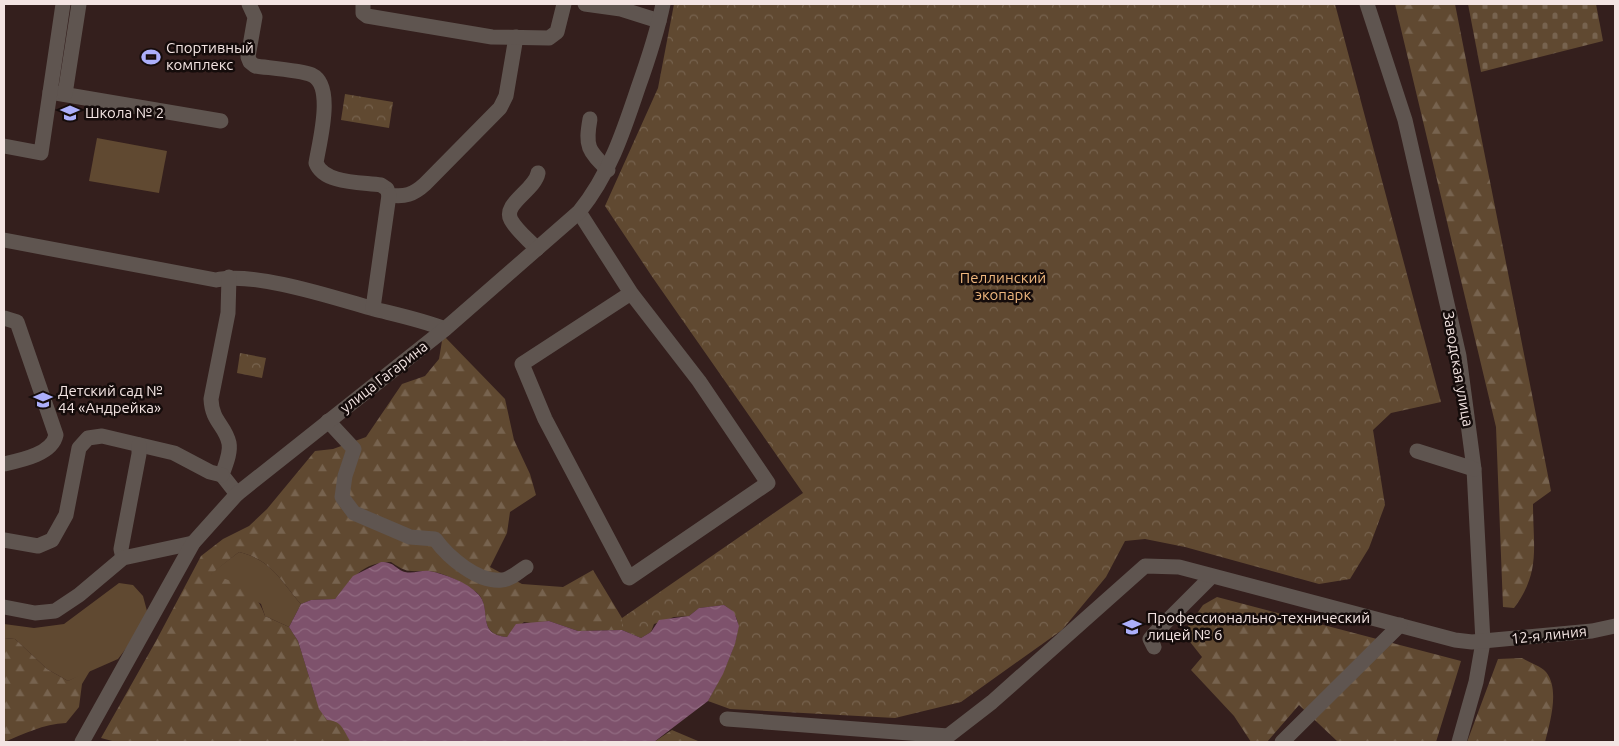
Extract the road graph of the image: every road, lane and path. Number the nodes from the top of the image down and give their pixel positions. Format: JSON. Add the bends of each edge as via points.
{"nodes":[{"id":1,"x":64,"y":4,"type":"edge"},
{"id":2,"x":79,"y":4,"type":"edge"},
{"id":3,"x":249,"y":4,"type":"edge"},
{"id":4,"x":362,"y":4,"type":"edge"},
{"id":5,"x":564,"y":4,"type":"edge"},
{"id":6,"x":585,"y":4,"type":"edge"},
{"id":7,"x":663,"y":4,"type":"edge"},
{"id":8,"x":1367,"y":4,"type":"edge"},
{"id":9,"x":659,"y":21,"type":"junction"},
{"id":10,"x":516,"y":38,"type":"junction"},
{"id":11,"x":58,"y":93,"type":"junction"},
{"id":12,"x":590,"y":119,"type":"dead end"},
{"id":13,"x":221,"y":121,"type":"dead end"},
{"id":14,"x":4,"y":146,"type":"edge"},
{"id":15,"x":608,"y":170,"type":"junction"},
{"id":16,"x":538,"y":173,"type":"dead end"},
{"id":17,"x":389,"y":195,"type":"junction"},
{"id":18,"x":579,"y":212,"type":"junction"},
{"id":19,"x":4,"y":240,"type":"edge"},
{"id":20,"x":537,"y":249,"type":"junction"},
{"id":21,"x":229,"y":277,"type":"junction"},
{"id":22,"x":631,"y":294,"type":"junction"},
{"id":23,"x":373,"y":308,"type":"junction"},
{"id":24,"x":4,"y":318,"type":"edge"},
{"id":25,"x":445,"y":329,"type":"junction"},
{"id":26,"x":328,"y":421,"type":"junction"},
{"id":27,"x":138,"y":445,"type":"junction"},
{"id":28,"x":1417,"y":451,"type":"dead end"},
{"id":29,"x":4,"y":464,"type":"edge"},
{"id":30,"x":1474,"y":469,"type":"junction"},
{"id":31,"x":222,"y":475,"type":"junction"},
{"id":32,"x":236,"y":494,"type":"junction"},
{"id":33,"x":4,"y":540,"type":"edge"},
{"id":34,"x":193,"y":543,"type":"junction"},
{"id":35,"x":123,"y":558,"type":"junction"},
{"id":36,"x":526,"y":567,"type":"dead end"},
{"id":37,"x":1211,"y":577,"type":"junction"},
{"id":38,"x":4,"y":607,"type":"edge"},
{"id":39,"x":1400,"y":625,"type":"junction"},
{"id":40,"x":1615,"y":626,"type":"edge"},
{"id":41,"x":1483,"y":642,"type":"junction"},
{"id":42,"x":1154,"y":647,"type":"dead end"},
{"id":43,"x":727,"y":719,"type":"dead end"},
{"id":44,"x":950,"y":739,"type":"edge"},
{"id":45,"x":82,"y":742,"type":"edge"},
{"id":46,"x":1282,"y":742,"type":"edge"},
{"id":47,"x":1459,"y":742,"type":"edge"}],
"edges":[{"from":1,"to":11,"type":"street"},
{"from":2,"to":11,"type":"street"},
{"from":3,"to":17,"type":"street","via":[[254,17],[248,56],[250,62],[255,66],[313,76],[322,85],[326,99],[316,163],[319,170],[327,176],[381,185],[387,188]]},
{"from":4,"to":10,"type":"street","via":[[363,13],[367,16],[492,37]]},
{"from":5,"to":10,"type":"street","via":[[557,32],[549,38]]},
{"from":6,"to":9,"type":"street","via":[[621,9]]},
{"from":7,"to":9,"type":"street","name":"улица Гагарина"},
{"from":8,"to":30,"type":"street","name":"Заводская улица","via":[[1408,129],[1459,356]]},
{"from":9,"to":15,"type":"street","name":"улица Гагарина"},
{"from":10,"to":17,"type":"street","via":[[506,96],[494,115],[416,192],[404,197]]},
{"from":11,"to":13,"type":"street"},
{"from":11,"to":14,"type":"street","via":[[41,153]]},
{"from":12,"to":15,"type":"street","via":[[586,140],[588,148]]},
{"from":15,"to":18,"type":"street","name":"улица Гагарина"},
{"from":16,"to":20,"type":"street","via":[[533,185],[509,213],[511,220]]},
{"from":17,"to":23,"type":"street"},
{"from":18,"to":20,"type":"street","name":"улица Гагарина"},
{"from":18,"to":22,"type":"street"},
{"from":19,"to":21,"type":"street","via":[[216,280]]},
{"from":20,"to":25,"type":"street","name":"улица Гагарина"},
{"from":21,"to":23,"type":"street","via":[[323,294]]},
{"from":21,"to":31,"type":"street","via":[[228,313],[212,398],[212,413],[229,442],[230,450]]},
{"from":22,"to":22,"type":"street","via":[[699,381],[768,483],[629,578],[545,419],[522,364]]},
{"from":23,"to":25,"type":"street"},
{"from":24,"to":29,"type":"street","via":[[17,322],[56,435],[48,450]]},
{"from":25,"to":26,"type":"street","name":"улица Гагарина"},
{"from":26,"to":32,"type":"street","name":"улица Гагарина"},
{"from":26,"to":36,"type":"street","via":[[354,449],[342,497],[354,513],[410,537],[435,538],[460,565],[488,580],[504,580]]},
{"from":27,"to":31,"type":"street","via":[[174,453]]},
{"from":27,"to":33,"type":"street","via":[[102,436],[88,438],[79,448],[66,515],[52,540],[38,546]]},
{"from":27,"to":35,"type":"street","via":[[121,548]]},
{"from":28,"to":30,"type":"street"},
{"from":30,"to":41,"type":"street","name":"Заводская улица"},
{"from":31,"to":32,"type":"street"},
{"from":32,"to":34,"type":"street","name":"улица Гагарина"},
{"from":34,"to":35,"type":"street"},
{"from":34,"to":45,"type":"street","name":"улица Гагарина"},
{"from":35,"to":38,"type":"street","via":[[55,611],[35,613]]},
{"from":37,"to":39,"type":"street","name":"12-я линия"},
{"from":37,"to":42,"type":"street","via":[[1150,639]]},
{"from":37,"to":44,"type":"street","name":"12-я линия","via":[[1179,567],[1145,566]]},
{"from":39,"to":41,"type":"street","name":"12-я линия","via":[[1455,640]]},
{"from":39,"to":46,"type":"street"},
{"from":40,"to":41,"type":"street","name":"12-я линия"},
{"from":41,"to":47,"type":"street","name":"Заводская улица","via":[[1476,682]]},
{"from":43,"to":44,"type":"street"}]}
